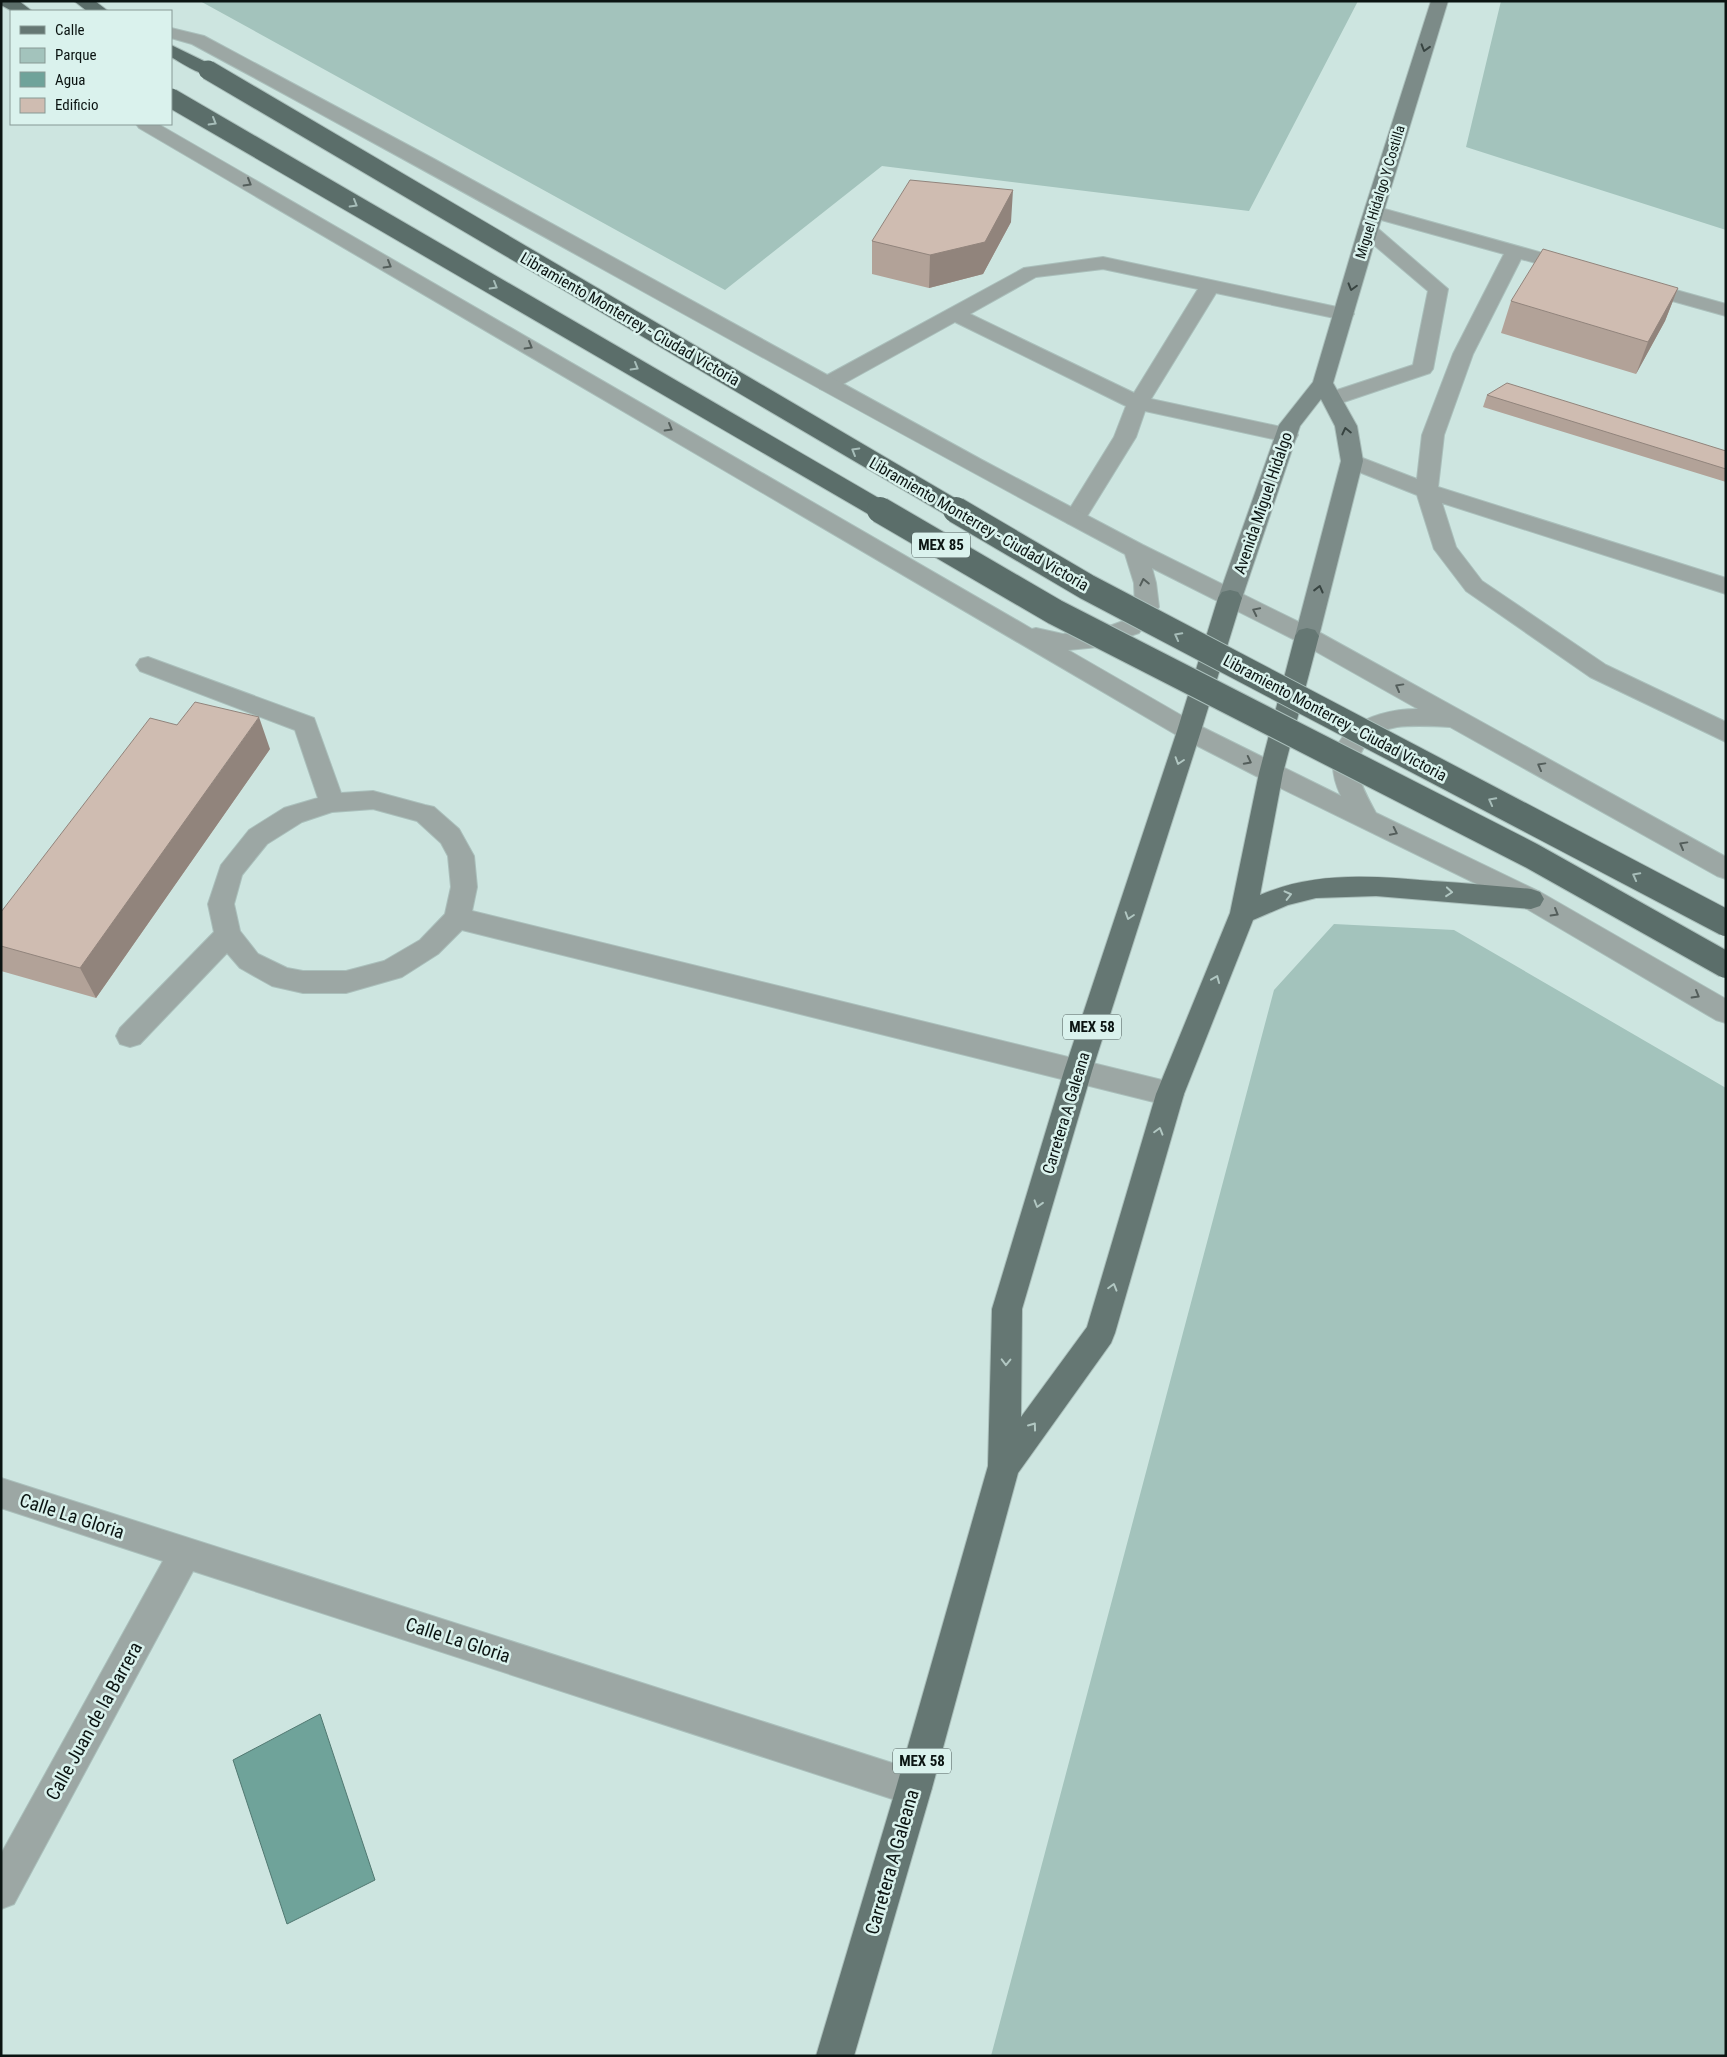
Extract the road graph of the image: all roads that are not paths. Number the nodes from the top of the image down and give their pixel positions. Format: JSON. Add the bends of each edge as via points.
{"nodes":[{"id":1,"x":6,"y":1,"type":"edge"},
{"id":2,"x":82,"y":1,"type":"edge"},
{"id":3,"x":1440,"y":1,"type":"edge"},
{"id":4,"x":21,"y":10,"type":"edge"},
{"id":5,"x":97,"y":10,"type":"edge"},
{"id":6,"x":172,"y":33,"type":"edge"},
{"id":7,"x":172,"y":51,"type":"edge"},
{"id":8,"x":172,"y":99,"type":"edge"},
{"id":9,"x":147,"y":125,"type":"edge"},
{"id":10,"x":1371,"y":221,"type":"junction"},
{"id":11,"x":1515,"y":251,"type":"junction"},
{"id":12,"x":1592,"y":273,"type":"edge"},
{"id":13,"x":1620,"y":281,"type":"edge"},
{"id":14,"x":1210,"y":286,"type":"junction"},
{"id":15,"x":1726,"y":310,"type":"edge"},
{"id":16,"x":954,"y":314,"type":"junction"},
{"id":17,"x":1344,"y":314,"type":"junction"},
{"id":18,"x":827,"y":384,"type":"junction"},
{"id":19,"x":1328,"y":391,"type":"junction"},
{"id":20,"x":1138,"y":403,"type":"junction"},
{"id":21,"x":1287,"y":435,"type":"junction"},
{"id":22,"x":1352,"y":461,"type":"junction"},
{"id":23,"x":1427,"y":491,"type":"junction"},
{"id":24,"x":1075,"y":518,"type":"junction"},
{"id":25,"x":1135,"y":550,"type":"junction"},
{"id":26,"x":1726,"y":586,"type":"edge"},
{"id":27,"x":1230,"y":598,"type":"junction"},
{"id":28,"x":1015,"y":631,"type":"junction"},
{"id":29,"x":1307,"y":636,"type":"junction"},
{"id":30,"x":148,"y":665,"type":"dead end"},
{"id":31,"x":1455,"y":718,"type":"junction"},
{"id":32,"x":1189,"y":731,"type":"junction"},
{"id":33,"x":1726,"y":733,"type":"edge"},
{"id":34,"x":1271,"y":773,"type":"junction"},
{"id":35,"x":332,"y":803,"type":"junction"},
{"id":36,"x":1367,"y":819,"type":"junction"},
{"id":37,"x":1726,"y":869,"type":"edge"},
{"id":38,"x":1531,"y":899,"type":"junction"},
{"id":39,"x":1243,"y":913,"type":"junction"},
{"id":40,"x":457,"y":918,"type":"junction"},
{"id":41,"x":1726,"y":924,"type":"edge"},
{"id":42,"x":228,"y":935,"type":"junction"},
{"id":43,"x":1726,"y":965,"type":"edge"},
{"id":44,"x":1726,"y":1012,"type":"edge"},
{"id":45,"x":130,"y":1036,"type":"dead end"},
{"id":46,"x":1078,"y":1071,"type":"junction"},
{"id":47,"x":1170,"y":1094,"type":"junction"},
{"id":48,"x":1004,"y":1466,"type":"junction"},
{"id":49,"x":1,"y":1493,"type":"edge"},
{"id":50,"x":186,"y":1552,"type":"junction"},
{"id":51,"x":914,"y":1788,"type":"junction"},
{"id":52,"x":1,"y":1890,"type":"edge"},
{"id":53,"x":835,"y":2056,"type":"edge"}],
"edges":[{"from":1,"to":4,"type":"highway"},
{"from":2,"to":5,"type":"highway"},
{"from":3,"to":10,"type":"main road","name":"Miguel Hidalgo Y Costilla","one_way":true},
{"from":6,"to":18,"type":"street","via":[[198,40]]},
{"from":41,"to":7,"type":"highway","name":"Libramiento Monterrey - Ciudad Victoria","number":"MEX 85","one_way":true,"bridge":true,"via":[[1086,587]]},
{"from":8,"to":43,"type":"highway","name":"Libramiento Monterrey - Ciudad Victoria","number":"MEX 85","one_way":true,"bridge":true,"via":[[1055,612],[1532,856]]},
{"from":9,"to":28,"type":"street","one_way":true},
{"from":10,"to":11,"type":"street"},
{"from":10,"to":17,"type":"main road","name":"Miguel Hidalgo Y Costilla","one_way":true},
{"from":10,"to":19,"type":"street","via":[[1438,289],[1423,369]]},
{"from":11,"to":12,"type":"street"},
{"from":11,"to":23,"type":"street","via":[[1463,354],[1436,426]]},
{"from":13,"to":15,"type":"street"},
{"from":14,"to":16,"type":"street","via":[[1103,263],[1031,272]]},
{"from":14,"to":17,"type":"street"},
{"from":14,"to":20,"type":"street"},
{"from":16,"to":18,"type":"street"},
{"from":16,"to":20,"type":"street"},
{"from":17,"to":19,"type":"main road","name":"Miguel Hidalgo Y Costilla"},
{"from":18,"to":24,"type":"street"},
{"from":19,"to":21,"type":"main road","name":"Avenida Miguel Hidalgo","via":[[1290,425]]},
{"from":22,"to":19,"type":"main road","one_way":true,"via":[[1346,426]]},
{"from":20,"to":21,"type":"street"},
{"from":20,"to":24,"type":"street","via":[[1125,437]]},
{"from":21,"to":27,"type":"main road","name":"Avenida Miguel Hidalgo"},
{"from":22,"to":23,"type":"street"},
{"from":29,"to":22,"type":"main road","one_way":true},
{"from":23,"to":26,"type":"street"},
{"from":23,"to":33,"type":"street","via":[[1445,549],[1474,586],[1598,671]]},
{"from":24,"to":25,"type":"street"},
{"from":25,"to":27,"type":"street"},
{"from":28,"to":25,"type":"street","one_way":true,"via":[[1063,642],[1098,639],[1131,627],[1147,607],[1145,583]]},
{"from":29,"to":27,"type":"street","one_way":true},
{"from":27,"to":32,"type":"main road","name":"Carretera A Galeana","number":"MEX 58"},
{"from":28,"to":32,"type":"street"},
{"from":31,"to":29,"type":"street","one_way":true},
{"from":29,"to":34,"type":"main road","name":"Carretera A Galeana","number":"MEX 58"},
{"from":30,"to":35,"type":"street","via":[[305,724]]},
{"from":31,"to":36,"type":"street","via":[[1375,722],[1357,735],[1344,756],[1349,785]]},
{"from":37,"to":31,"type":"street","one_way":true},
{"from":32,"to":34,"type":"street","one_way":true},
{"from":32,"to":46,"type":"main road","name":"Carretera A Galeana","number":"MEX 58","one_way":true},
{"from":34,"to":36,"type":"street"},
{"from":34,"to":39,"type":"main road","name":"Carretera A Galeana","number":"MEX 58"},
{"from":35,"to":40,"type":"street","via":[[373,800],[424,814],[450,836],[462,856],[464,888]]},
{"from":35,"to":42,"type":"street","via":[[292,815],[258,837],[230,872],[221,904]]},
{"from":36,"to":38,"type":"street","one_way":true},
{"from":39,"to":38,"type":"main road","one_way":true,"via":[[1282,896],[1326,888],[1376,886]]},
{"from":38,"to":44,"type":"street","one_way":true},
{"from":47,"to":39,"type":"main road","name":"Carretera A Galeana","number":"MEX 58","one_way":true},
{"from":40,"to":42,"type":"street","via":[[428,947],[392,969],[346,982],[303,982],[282,978],[249,961]]},
{"from":40,"to":46,"type":"street"},
{"from":42,"to":45,"type":"street"},
{"from":46,"to":47,"type":"street"},
{"from":46,"to":48,"type":"main road","name":"Carretera A Galeana","number":"MEX 58","one_way":true,"via":[[1007,1309]]},
{"from":48,"to":47,"type":"main road","name":"Carretera A Galeana","number":"MEX 58","one_way":true,"via":[[1100,1333]]},
{"from":48,"to":51,"type":"main road","name":"Carretera A Galeana","number":"MEX 58"},
{"from":49,"to":50,"type":"street","name":"Calle La Gloria"},
{"from":50,"to":51,"type":"street","name":"Calle La Gloria"},
{"from":50,"to":52,"type":"street","name":"Calle Juan de la Barrera"},
{"from":51,"to":53,"type":"main road","name":"Carretera A Galeana","number":"MEX 58"}]}
